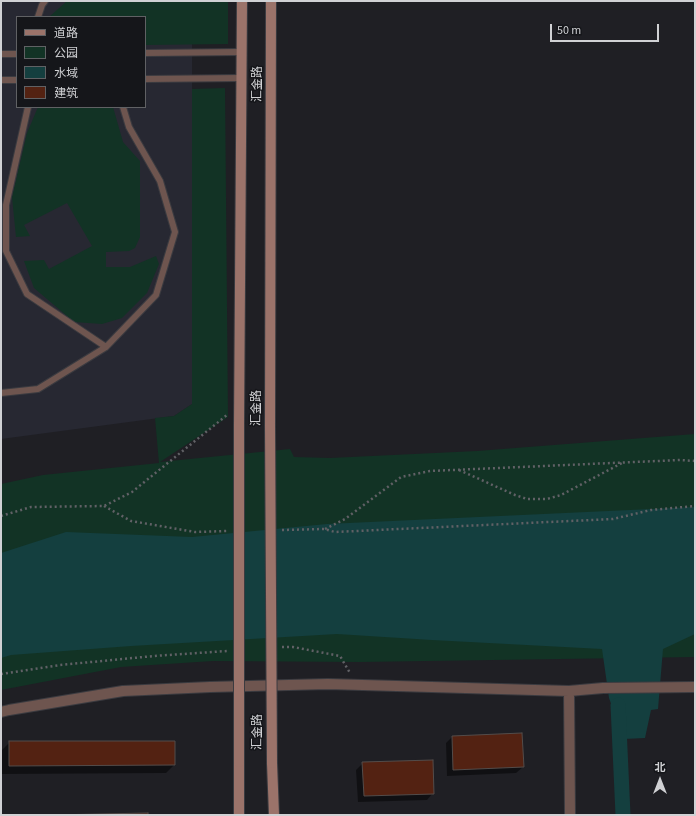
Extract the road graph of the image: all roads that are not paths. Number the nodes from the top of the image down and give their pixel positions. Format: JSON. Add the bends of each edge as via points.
{"nodes":[{"id":1,"x":45,"y":1,"type":"edge"},
{"id":2,"x":242,"y":1,"type":"edge"},
{"id":3,"x":271,"y":1,"type":"edge"},
{"id":4,"x":38,"y":16,"type":"edge"},
{"id":5,"x":242,"y":52,"type":"junction"},
{"id":6,"x":146,"y":53,"type":"edge"},
{"id":7,"x":1,"y":54,"type":"edge"},
{"id":8,"x":16,"y":54,"type":"edge"},
{"id":9,"x":242,"y":78,"type":"junction"},
{"id":10,"x":146,"y":79,"type":"edge"},
{"id":11,"x":1,"y":80,"type":"edge"},
{"id":12,"x":16,"y":80,"type":"edge"},
{"id":13,"x":28,"y":108,"type":"edge"},
{"id":14,"x":123,"y":108,"type":"edge"},
{"id":15,"x":106,"y":347,"type":"junction"},
{"id":16,"x":1,"y":393,"type":"edge"},
{"id":17,"x":695,"y":688,"type":"edge"},
{"id":18,"x":569,"y":691,"type":"junction"},
{"id":19,"x":1,"y":712,"type":"edge"},
{"id":20,"x":239,"y":815,"type":"edge"},
{"id":21,"x":274,"y":815,"type":"edge"},
{"id":22,"x":570,"y":815,"type":"edge"}],
"edges":[{"from":1,"to":4,"type":"lane"},
{"from":2,"to":5,"type":"main road","name":"汇金路"},
{"from":3,"to":21,"type":"main road","name":"汇金路","bridge":true,"via":[[270,425]]},
{"from":5,"to":6,"type":"lane"},
{"from":5,"to":9,"type":"main road","name":"汇金路"},
{"from":7,"to":8,"type":"lane"},
{"from":9,"to":10,"type":"lane"},
{"from":9,"to":20,"type":"main road","name":"汇金路","bridge":true},
{"from":11,"to":12,"type":"lane"},
{"from":13,"to":15,"type":"lane","via":[[6,205],[6,250],[28,294]]},
{"from":14,"to":15,"type":"lane","via":[[129,127],[160,181],[175,232],[156,295]]},
{"from":15,"to":16,"type":"lane","via":[[38,389]]},
{"from":17,"to":18,"type":"street","via":[[603,688]]},
{"from":18,"to":19,"type":"street","via":[[328,684],[210,687],[124,691]]},
{"from":18,"to":22,"type":"street"}]}
